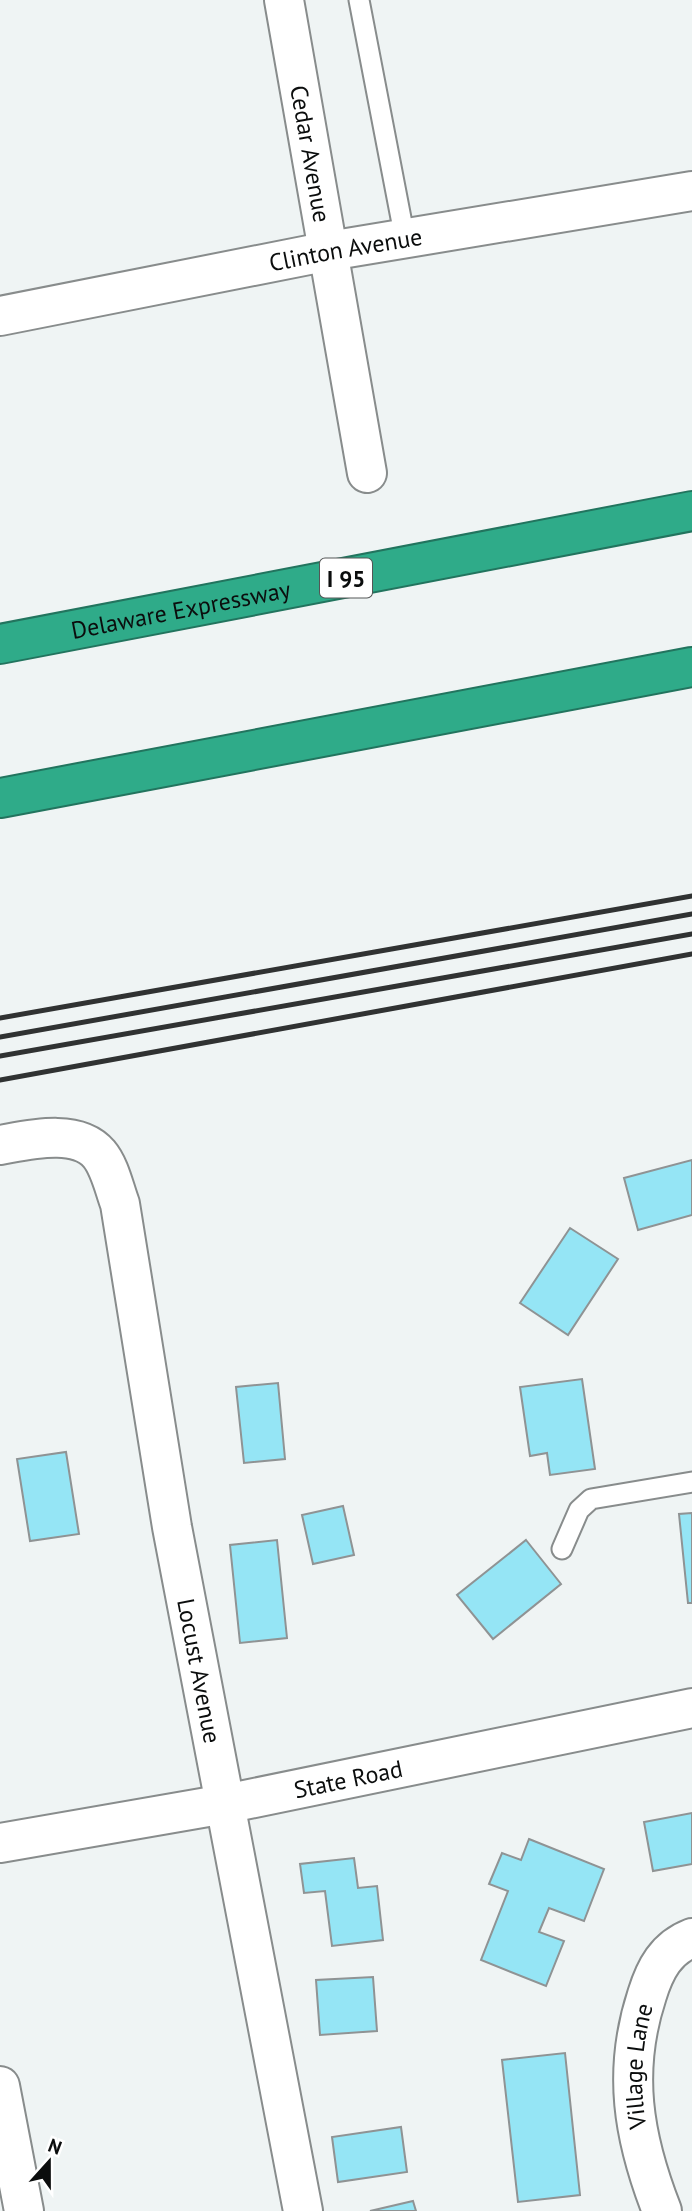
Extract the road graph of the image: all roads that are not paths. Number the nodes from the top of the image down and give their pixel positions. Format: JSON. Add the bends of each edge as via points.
{"nodes":[{"id":1,"x":284,"y":0,"type":"edge"},
{"id":2,"x":359,"y":0,"type":"edge"},
{"id":3,"x":692,"y":191,"type":"edge"},
{"id":4,"x":405,"y":239,"type":"junction"},
{"id":5,"x":328,"y":251,"type":"junction"},
{"id":6,"x":0,"y":316,"type":"edge"},
{"id":7,"x":368,"y":473,"type":"dead end"},
{"id":8,"x":692,"y":511,"type":"edge"},
{"id":9,"x":0,"y":644,"type":"edge"},
{"id":10,"x":692,"y":667,"type":"edge"},
{"id":11,"x":0,"y":798,"type":"edge"},
{"id":12,"x":0,"y":1145,"type":"edge"},
{"id":13,"x":692,"y":1482,"type":"edge"},
{"id":14,"x":562,"y":1549,"type":"dead end"},
{"id":15,"x":692,"y":1708,"type":"edge"},
{"id":16,"x":225,"y":1804,"type":"junction"},
{"id":17,"x":0,"y":1843,"type":"edge"},
{"id":18,"x":692,"y":1938,"type":"edge"},
{"id":19,"x":0,"y":2086,"type":"edge"},
{"id":20,"x":24,"y":2211,"type":"edge"},
{"id":21,"x":303,"y":2211,"type":"edge"},
{"id":22,"x":662,"y":2211,"type":"edge"}],
"edges":[{"from":1,"to":5,"type":"street","name":"Cedar Avenue"},
{"from":2,"to":4,"type":"lane"},
{"from":3,"to":4,"type":"street","name":"Clinton Avenue"},
{"from":4,"to":5,"type":"street","name":"Clinton Avenue"},
{"from":5,"to":6,"type":"street","name":"Clinton Avenue"},
{"from":5,"to":7,"type":"street","name":"Cedar Avenue"},
{"from":8,"to":9,"type":"highway","name":"Delaware Expressway","number":"I 95"},
{"from":10,"to":11,"type":"highway"},
{"from":12,"to":16,"type":"street","name":"Locust Avenue","via":[[80,1140],[100,1154],[120,1204],[172,1527]]},
{"from":13,"to":14,"type":"lane","via":[[591,1499],[579,1510]]},
{"from":15,"to":16,"type":"street","name":"State Road"},
{"from":16,"to":17,"type":"street","name":"State Road"},
{"from":16,"to":21,"type":"street","name":"Locust Avenue"},
{"from":18,"to":22,"type":"street","name":"Village Lane","via":[[669,1951],[653,1976],[637,2025],[632,2063],[639,2142]]},
{"from":19,"to":20,"type":"street"}]}
